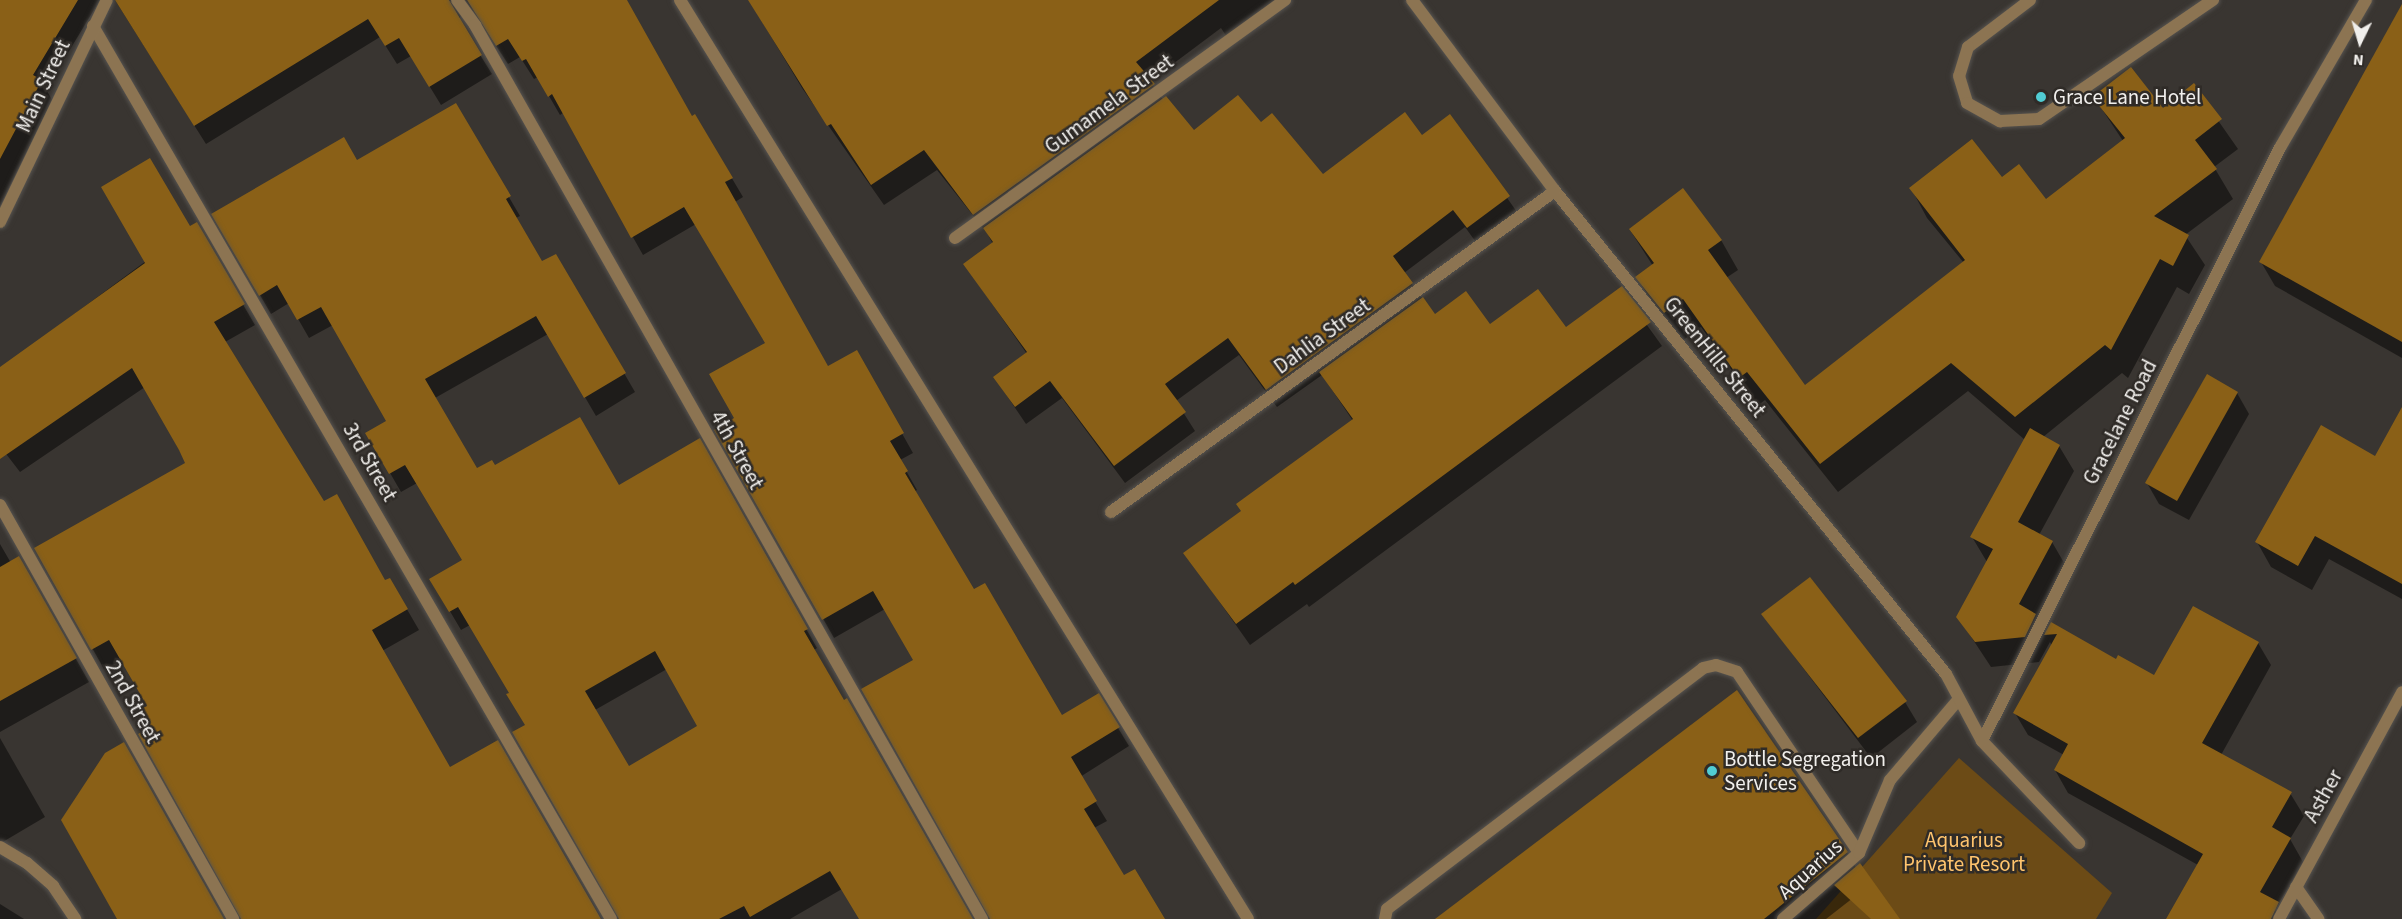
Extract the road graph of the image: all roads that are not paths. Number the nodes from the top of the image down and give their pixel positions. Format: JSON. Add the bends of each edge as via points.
{"nodes":[{"id":1,"x":107,"y":0,"type":"edge"},
{"id":2,"x":457,"y":0,"type":"edge"},
{"id":3,"x":680,"y":0,"type":"edge"},
{"id":4,"x":1285,"y":0,"type":"edge"},
{"id":5,"x":1412,"y":0,"type":"edge"},
{"id":6,"x":2030,"y":0,"type":"edge"},
{"id":7,"x":2213,"y":0,"type":"edge"},
{"id":8,"x":2366,"y":0,"type":"edge"},
{"id":9,"x":93,"y":26,"type":"junction"},
{"id":10,"x":1555,"y":191,"type":"junction"},
{"id":11,"x":0,"y":222,"type":"edge"},
{"id":12,"x":955,"y":238,"type":"dead end"},
{"id":13,"x":0,"y":505,"type":"edge"},
{"id":14,"x":1111,"y":512,"type":"dead end"},
{"id":15,"x":2402,"y":692,"type":"edge"},
{"id":16,"x":1959,"y":699,"type":"junction"},
{"id":17,"x":1982,"y":741,"type":"junction"},
{"id":18,"x":2079,"y":843,"type":"dead end"},
{"id":19,"x":0,"y":848,"type":"edge"},
{"id":20,"x":1859,"y":853,"type":"junction"},
{"id":21,"x":2296,"y":887,"type":"junction"},
{"id":22,"x":75,"y":919,"type":"edge"},
{"id":23,"x":233,"y":919,"type":"edge"},
{"id":24,"x":611,"y":919,"type":"edge"},
{"id":25,"x":982,"y":919,"type":"edge"},
{"id":26,"x":1248,"y":919,"type":"edge"},
{"id":27,"x":1385,"y":919,"type":"edge"},
{"id":28,"x":1783,"y":919,"type":"edge"},
{"id":29,"x":2279,"y":919,"type":"edge"},
{"id":30,"x":2318,"y":919,"type":"edge"}],
"edges":[{"from":1,"to":9,"type":"street","name":"Main Street"},
{"from":2,"to":25,"type":"street","name":"4th Street","via":[[475,25]]},
{"from":3,"to":26,"type":"street"},
{"from":4,"to":12,"type":"street","name":"Gumamela Street"},
{"from":5,"to":10,"type":"street","name":"GreenHills Street"},
{"from":6,"to":7,"type":"street","via":[[1968,47],[1959,76],[1967,103],[2000,121],[2039,118]]},
{"from":8,"to":17,"type":"street","name":"Gracelane Road","via":[[2281,146]]},
{"from":9,"to":11,"type":"street","name":"Main Street"},
{"from":9,"to":24,"type":"street","name":"3rd Street"},
{"from":10,"to":14,"type":"street","name":"Dahlia Street"},
{"from":10,"to":16,"type":"street","name":"GreenHills Street","via":[[1946,674]]},
{"from":13,"to":23,"type":"street","name":"2nd Street"},
{"from":15,"to":21,"type":"street","name":"Asther"},
{"from":16,"to":17,"type":"street","name":"GreenHills Street"},
{"from":16,"to":20,"type":"street","name":"Aquarius","via":[[1890,780]]},
{"from":17,"to":18,"type":"street"},
{"from":19,"to":22,"type":"street","via":[[27,863],[53,886]]},
{"from":20,"to":27,"type":"street","via":[[1737,672],[1716,665],[1702,668],[1387,909]]},
{"from":20,"to":28,"type":"street","name":"Aquarius"},
{"from":21,"to":29,"type":"street","name":"Asther"},
{"from":21,"to":30,"type":"street"}]}
